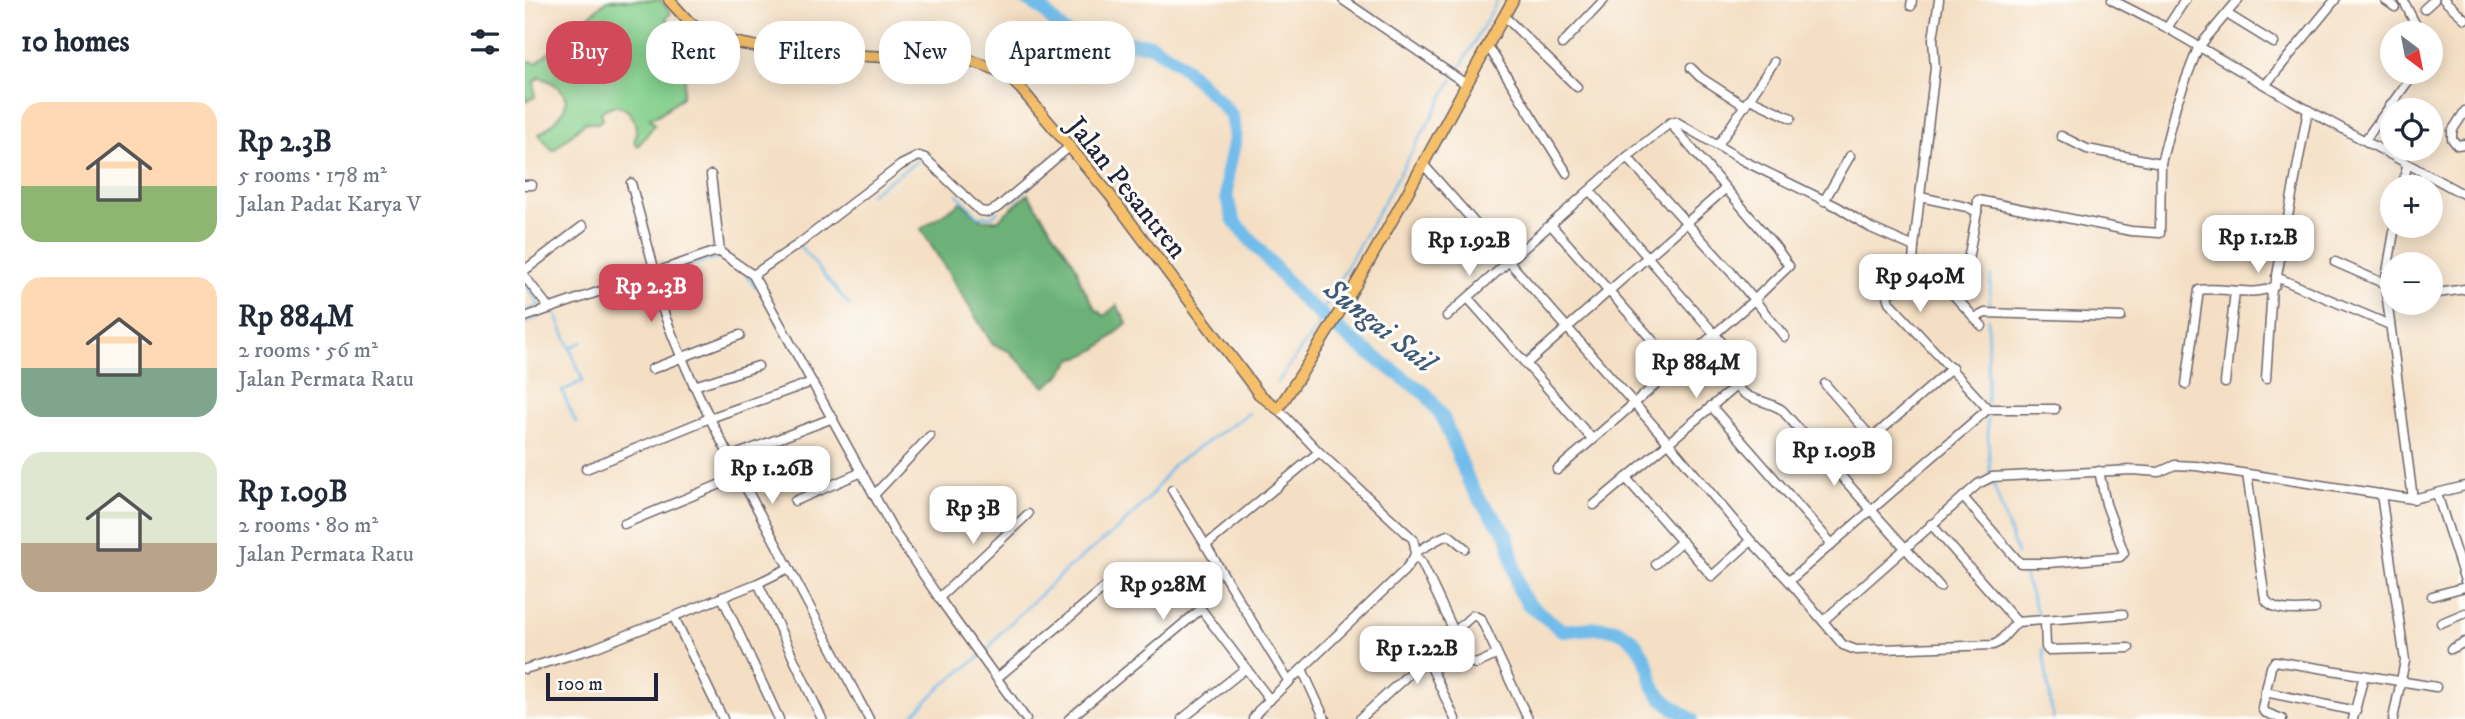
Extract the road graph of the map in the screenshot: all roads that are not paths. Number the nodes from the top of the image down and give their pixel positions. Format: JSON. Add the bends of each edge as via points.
{"nodes":[{"id":1,"x":670,"y":0,"type":"edge"},
{"id":2,"x":1343,"y":0,"type":"edge"},
{"id":3,"x":1513,"y":0,"type":"edge"},
{"id":4,"x":1604,"y":0,"type":"edge"},
{"id":5,"x":1939,"y":0,"type":"edge"},
{"id":6,"x":2112,"y":0,"type":"edge"},
{"id":7,"x":2185,"y":0,"type":"edge"},
{"id":8,"x":2238,"y":0,"type":"edge"},
{"id":9,"x":2335,"y":0,"type":"edge"},
{"id":10,"x":2385,"y":0,"type":"edge"},
{"id":11,"x":2403,"y":0,"type":"edge"},
{"id":12,"x":2434,"y":0,"type":"edge"},
{"id":13,"x":2444,"y":0,"type":"edge"},
{"id":14,"x":2395,"y":7,"type":"dead end"},
{"id":15,"x":2424,"y":9,"type":"dead end"},
{"id":16,"x":2227,"y":15,"type":"junction"},
{"id":17,"x":1504,"y":16,"type":"junction"},
{"id":18,"x":2465,"y":19,"type":"edge"},
{"id":19,"x":2414,"y":21,"type":"edge"},
{"id":20,"x":2167,"y":28,"type":"junction"},
{"id":21,"x":2274,"y":43,"type":"dead end"},
{"id":22,"x":1562,"y":44,"type":"dead end"},
{"id":23,"x":1488,"y":46,"type":"junction"},
{"id":24,"x":2198,"y":48,"type":"junction"},
{"id":25,"x":1775,"y":62,"type":"dead end"},
{"id":26,"x":1691,"y":68,"type":"dead end"},
{"id":27,"x":1463,"y":82,"type":"junction"},
{"id":28,"x":2266,"y":84,"type":"junction"},
{"id":29,"x":2406,"y":84,"type":"edge"},
{"id":30,"x":1577,"y":87,"type":"dead end"},
{"id":31,"x":1747,"y":102,"type":"junction"},
{"id":32,"x":2308,"y":110,"type":"junction"},
{"id":33,"x":2465,"y":111,"type":"edge"},
{"id":34,"x":1791,"y":118,"type":"dead end"},
{"id":35,"x":1669,"y":123,"type":"junction"},
{"id":36,"x":2061,"y":136,"type":"dead end"},
{"id":37,"x":2365,"y":140,"type":"junction"},
{"id":38,"x":2465,"y":144,"type":"edge"},
{"id":39,"x":1718,"y":145,"type":"junction"},
{"id":40,"x":1068,"y":148,"type":"junction"},
{"id":41,"x":1850,"y":156,"type":"dead end"},
{"id":42,"x":1627,"y":157,"type":"junction"},
{"id":43,"x":1422,"y":163,"type":"junction"},
{"id":44,"x":2161,"y":163,"type":"junction"},
{"id":45,"x":2407,"y":165,"type":"junction"},
{"id":46,"x":1567,"y":173,"type":"dead end"},
{"id":47,"x":711,"y":175,"type":"dead end"},
{"id":48,"x":2405,"y":175,"type":"edge"},
{"id":49,"x":631,"y":183,"type":"dead end"},
{"id":50,"x":1725,"y":189,"type":"junction"},
{"id":51,"x":1590,"y":191,"type":"junction"},
{"id":52,"x":2465,"y":195,"type":"edge"},
{"id":53,"x":1920,"y":197,"type":"junction"},
{"id":54,"x":1824,"y":201,"type":"junction"},
{"id":55,"x":1977,"y":212,"type":"junction"},
{"id":56,"x":1687,"y":223,"type":"junction"},
{"id":57,"x":1551,"y":225,"type":"junction"},
{"id":58,"x":583,"y":226,"type":"dead end"},
{"id":59,"x":1914,"y":247,"type":"junction"},
{"id":60,"x":720,"y":252,"type":"junction"},
{"id":61,"x":1648,"y":258,"type":"junction"},
{"id":62,"x":1510,"y":261,"type":"junction"},
{"id":63,"x":2335,"y":262,"type":"dead end"},
{"id":64,"x":525,"y":270,"type":"edge"},
{"id":65,"x":652,"y":273,"type":"junction"},
{"id":66,"x":753,"y":275,"type":"junction"},
{"id":67,"x":1906,"y":276,"type":"junction"},
{"id":68,"x":525,"y":277,"type":"edge"},
{"id":69,"x":2276,"y":277,"type":"junction"},
{"id":70,"x":2380,"y":283,"type":"edge"},
{"id":71,"x":2272,"y":288,"type":"junction"},
{"id":72,"x":2465,"y":289,"type":"edge"},
{"id":73,"x":2235,"y":291,"type":"junction"},
{"id":74,"x":1610,"y":292,"type":"junction"},
{"id":75,"x":2443,"y":292,"type":"edge"},
{"id":76,"x":1468,"y":298,"type":"junction"},
{"id":77,"x":1754,"y":300,"type":"junction"},
{"id":78,"x":1960,"y":302,"type":"junction"},
{"id":79,"x":549,"y":308,"type":"junction"},
{"id":80,"x":2390,"y":315,"type":"edge"},
{"id":81,"x":1447,"y":316,"type":"dead end"},
{"id":82,"x":525,"y":317,"type":"edge"},
{"id":83,"x":2121,"y":317,"type":"dead end"},
{"id":84,"x":1975,"y":318,"type":"junction"},
{"id":85,"x":2390,"y":325,"type":"junction"},
{"id":86,"x":1982,"y":326,"type":"dead end"},
{"id":87,"x":1569,"y":328,"type":"junction"},
{"id":88,"x":1714,"y":334,"type":"junction"},
{"id":89,"x":740,"y":335,"type":"dead end"},
{"id":90,"x":1784,"y":337,"type":"dead end"},
{"id":91,"x":681,"y":356,"type":"junction"},
{"id":92,"x":1527,"y":364,"type":"junction"},
{"id":93,"x":758,"y":366,"type":"dead end"},
{"id":94,"x":1676,"y":367,"type":"junction"},
{"id":95,"x":1952,"y":368,"type":"junction"},
{"id":96,"x":652,"y":369,"type":"dead end"},
{"id":97,"x":2266,"y":379,"type":"dead end"},
{"id":98,"x":812,"y":382,"type":"junction"},
{"id":99,"x":2225,"y":383,"type":"dead end"},
{"id":100,"x":1825,"y":384,"type":"dead end"},
{"id":101,"x":2186,"y":384,"type":"dead end"},
{"id":102,"x":695,"y":386,"type":"junction"},
{"id":103,"x":1737,"y":386,"type":"junction"},
{"id":104,"x":1635,"y":404,"type":"junction"},
{"id":105,"x":1711,"y":406,"type":"junction"},
{"id":106,"x":1988,"y":409,"type":"junction"},
{"id":107,"x":2055,"y":409,"type":"dead end"},
{"id":108,"x":1278,"y":410,"type":"junction"},
{"id":109,"x":711,"y":418,"type":"junction"},
{"id":110,"x":833,"y":418,"type":"junction"},
{"id":111,"x":930,"y":436,"type":"dead end"},
{"id":112,"x":1872,"y":438,"type":"junction"},
{"id":113,"x":1593,"y":440,"type":"junction"},
{"id":114,"x":1668,"y":442,"type":"junction"},
{"id":115,"x":1319,"y":452,"type":"junction"},
{"id":116,"x":730,"y":457,"type":"junction"},
{"id":117,"x":586,"y":469,"type":"dead end"},
{"id":118,"x":1557,"y":470,"type":"dead end"},
{"id":119,"x":1837,"y":470,"type":"junction"},
{"id":120,"x":2099,"y":471,"type":"junction"},
{"id":121,"x":862,"y":472,"type":"junction"},
{"id":122,"x":2247,"y":474,"type":"junction"},
{"id":123,"x":740,"y":476,"type":"junction"},
{"id":124,"x":1626,"y":478,"type":"junction"},
{"id":125,"x":2465,"y":486,"type":"edge"},
{"id":126,"x":1172,"y":491,"type":"dead end"},
{"id":127,"x":2381,"y":494,"type":"junction"},
{"id":128,"x":2437,"y":494,"type":"junction"},
{"id":129,"x":874,"y":495,"type":"junction"},
{"id":130,"x":1963,"y":497,"type":"junction"},
{"id":131,"x":2413,"y":499,"type":"junction"},
{"id":132,"x":795,"y":501,"type":"dead end"},
{"id":133,"x":1594,"y":506,"type":"dead end"},
{"id":134,"x":1871,"y":510,"type":"junction"},
{"id":135,"x":1028,"y":514,"type":"dead end"},
{"id":136,"x":624,"y":524,"type":"dead end"},
{"id":137,"x":1931,"y":524,"type":"junction"},
{"id":138,"x":1682,"y":541,"type":"junction"},
{"id":139,"x":1751,"y":541,"type":"junction"},
{"id":140,"x":1832,"y":544,"type":"junction"},
{"id":141,"x":1206,"y":546,"type":"junction"},
{"id":142,"x":1465,"y":548,"type":"dead end"},
{"id":143,"x":1905,"y":548,"type":"junction"},
{"id":144,"x":1416,"y":553,"type":"junction"},
{"id":145,"x":1656,"y":564,"type":"dead end"},
{"id":146,"x":789,"y":568,"type":"junction"},
{"id":147,"x":1789,"y":581,"type":"junction"},
{"id":148,"x":2465,"y":581,"type":"edge"},
{"id":149,"x":758,"y":583,"type":"junction"},
{"id":150,"x":1109,"y":584,"type":"dead end"},
{"id":151,"x":1940,"y":587,"type":"dead end"},
{"id":152,"x":2465,"y":587,"type":"edge"},
{"id":153,"x":722,"y":597,"type":"junction"},
{"id":154,"x":2432,"y":597,"type":"dead end"},
{"id":155,"x":939,"y":598,"type":"junction"},
{"id":156,"x":2315,"y":609,"type":"dead end"},
{"id":157,"x":2465,"y":613,"type":"edge"},
{"id":158,"x":2123,"y":614,"type":"dead end"},
{"id":159,"x":674,"y":617,"type":"junction"},
{"id":160,"x":1823,"y":621,"type":"junction"},
{"id":161,"x":2045,"y":621,"type":"junction"},
{"id":162,"x":2017,"y":622,"type":"junction"},
{"id":163,"x":2441,"y":623,"type":"dead end"},
{"id":164,"x":1456,"y":633,"type":"junction"},
{"id":165,"x":2465,"y":642,"type":"edge"},
{"id":166,"x":2129,"y":648,"type":"dead end"},
{"id":167,"x":2451,"y":649,"type":"dead end"},
{"id":168,"x":1496,"y":655,"type":"junction"},
{"id":169,"x":1427,"y":658,"type":"junction"},
{"id":170,"x":1246,"y":668,"type":"junction"},
{"id":171,"x":525,"y":669,"type":"edge"},
{"id":172,"x":1302,"y":669,"type":"junction"},
{"id":173,"x":2364,"y":675,"type":"junction"},
{"id":174,"x":997,"y":678,"type":"junction"},
{"id":175,"x":1289,"y":682,"type":"junction"},
{"id":176,"x":2401,"y":682,"type":"junction"},
{"id":177,"x":2436,"y":687,"type":"dead end"},
{"id":178,"x":2265,"y":692,"type":"junction"},
{"id":179,"x":1270,"y":700,"type":"junction"},
{"id":180,"x":2354,"y":715,"type":"edge"},
{"id":181,"x":723,"y":719,"type":"edge"},
{"id":182,"x":779,"y":719,"type":"edge"},
{"id":183,"x":822,"y":719,"type":"edge"},
{"id":184,"x":869,"y":719,"type":"edge"},
{"id":185,"x":1026,"y":719,"type":"edge"},
{"id":186,"x":1069,"y":719,"type":"edge"},
{"id":187,"x":1182,"y":719,"type":"edge"},
{"id":188,"x":1253,"y":719,"type":"edge"},
{"id":189,"x":1325,"y":719,"type":"edge"},
{"id":190,"x":1360,"y":719,"type":"edge"},
{"id":191,"x":1455,"y":719,"type":"edge"},
{"id":192,"x":1528,"y":719,"type":"edge"},
{"id":193,"x":2282,"y":719,"type":"edge"},
{"id":194,"x":2393,"y":719,"type":"edge"}],
"edges":[{"from":1,"to":40,"type":"main road","name":"Jalan Pesantren","via":[[690,23],[738,43],[784,52],[955,60],[989,66],[1021,89]]},
{"from":2,"to":27,"type":"street"},
{"from":3,"to":17,"type":"main road"},
{"from":4,"to":22,"type":"street"},
{"from":5,"to":53,"type":"street"},
{"from":6,"to":20,"type":"street"},
{"from":7,"to":20,"type":"street"},
{"from":8,"to":16,"type":"street"},
{"from":9,"to":28,"type":"street"},
{"from":10,"to":14,"type":"street"},
{"from":11,"to":19,"type":"street"},
{"from":12,"to":15,"type":"street"},
{"from":13,"to":18,"type":"street"},
{"from":16,"to":21,"type":"street"},
{"from":16,"to":24,"type":"street"},
{"from":17,"to":23,"type":"main road"},
{"from":17,"to":30,"type":"street"},
{"from":20,"to":24,"type":"street"},
{"from":23,"to":27,"type":"main road"},
{"from":23,"to":46,"type":"street"},
{"from":24,"to":28,"type":"street"},
{"from":24,"to":44,"type":"street"},
{"from":25,"to":31,"type":"street"},
{"from":26,"to":31,"type":"street"},
{"from":27,"to":43,"type":"main road"},
{"from":28,"to":32,"type":"street"},
{"from":29,"to":37,"type":"street"},
{"from":31,"to":34,"type":"street"},
{"from":31,"to":39,"type":"street"},
{"from":32,"to":37,"type":"street"},
{"from":32,"to":69,"type":"street"},
{"from":33,"to":38,"type":"street","via":[[2452,131],[2457,145]]},
{"from":35,"to":39,"type":"street","via":[[1675,121]]},
{"from":35,"to":42,"type":"street"},
{"from":35,"to":50,"type":"street"},
{"from":36,"to":44,"type":"street","via":[[2087,149]]},
{"from":37,"to":45,"type":"street"},
{"from":39,"to":54,"type":"street"},
{"from":40,"to":66,"type":"street","via":[[988,212],[979,211],[919,156]]},
{"from":40,"to":108,"type":"main road","name":"Jalan Pesantren","via":[[1123,212],[1259,394]]},
{"from":41,"to":54,"type":"street"},
{"from":42,"to":51,"type":"street"},
{"from":42,"to":56,"type":"street"},
{"from":43,"to":62,"type":"street"},
{"from":43,"to":108,"type":"main road","via":[[1345,306]]},
{"from":44,"to":55,"type":"street","via":[[2160,233],[2131,232],[1978,200]]},
{"from":45,"to":48,"type":"street"},
{"from":45,"to":52,"type":"street"},
{"from":47,"to":60,"type":"street"},
{"from":49,"to":65,"type":"street"},
{"from":50,"to":56,"type":"street"},
{"from":50,"to":77,"type":"street","via":[[1789,265]]},
{"from":51,"to":57,"type":"street"},
{"from":51,"to":61,"type":"street"},
{"from":53,"to":55,"type":"street"},
{"from":53,"to":59,"type":"street"},
{"from":54,"to":59,"type":"street"},
{"from":55,"to":78,"type":"street"},
{"from":56,"to":61,"type":"street"},
{"from":56,"to":77,"type":"street"},
{"from":57,"to":62,"type":"street"},
{"from":57,"to":74,"type":"street"},
{"from":58,"to":64,"type":"street"},
{"from":59,"to":67,"type":"street"},
{"from":60,"to":65,"type":"street"},
{"from":60,"to":66,"type":"street"},
{"from":61,"to":74,"type":"street"},
{"from":61,"to":88,"type":"street"},
{"from":62,"to":76,"type":"street"},
{"from":62,"to":87,"type":"street"},
{"from":63,"to":70,"type":"street"},
{"from":65,"to":79,"type":"street"},
{"from":65,"to":91,"type":"street","via":[[665,321]]},
{"from":66,"to":98,"type":"street"},
{"from":67,"to":78,"type":"street","via":[[1925,264]]},
{"from":67,"to":95,"type":"street","via":[[1888,293],[1887,300]]},
{"from":68,"to":79,"type":"street"},
{"from":69,"to":71,"type":"street"},
{"from":69,"to":85,"type":"street"},
{"from":71,"to":73,"type":"street"},
{"from":71,"to":97,"type":"street"},
{"from":72,"to":75,"type":"street"},
{"from":73,"to":99,"type":"street"},
{"from":73,"to":101,"type":"street","via":[[2203,289],[2198,293]]},
{"from":74,"to":87,"type":"street"},
{"from":74,"to":94,"type":"street"},
{"from":76,"to":81,"type":"street"},
{"from":76,"to":92,"type":"street"},
{"from":77,"to":88,"type":"street"},
{"from":77,"to":90,"type":"street"},
{"from":78,"to":84,"type":"street"},
{"from":79,"to":82,"type":"street"},
{"from":80,"to":85,"type":"street"},
{"from":83,"to":84,"type":"street","via":[[1985,313]]},
{"from":84,"to":86,"type":"street"},
{"from":85,"to":131,"type":"street"},
{"from":87,"to":92,"type":"street"},
{"from":87,"to":104,"type":"street"},
{"from":88,"to":94,"type":"street"},
{"from":88,"to":103,"type":"street","via":[[1746,370]]},
{"from":89,"to":91,"type":"street"},
{"from":91,"to":96,"type":"street"},
{"from":91,"to":102,"type":"street"},
{"from":92,"to":113,"type":"street"},
{"from":93,"to":102,"type":"street"},
{"from":94,"to":104,"type":"street"},
{"from":95,"to":106,"type":"street"},
{"from":95,"to":112,"type":"street"},
{"from":98,"to":109,"type":"street"},
{"from":98,"to":110,"type":"street"},
{"from":100,"to":112,"type":"street"},
{"from":102,"to":109,"type":"street"},
{"from":103,"to":105,"type":"street"},
{"from":103,"to":119,"type":"street","via":[[1744,395],[1782,410]]},
{"from":104,"to":113,"type":"street"},
{"from":104,"to":114,"type":"street"},
{"from":105,"to":114,"type":"street"},
{"from":105,"to":140,"type":"street"},
{"from":106,"to":107,"type":"street"},
{"from":106,"to":134,"type":"street"},
{"from":108,"to":115,"type":"street"},
{"from":109,"to":116,"type":"street"},
{"from":109,"to":117,"type":"street"},
{"from":110,"to":116,"type":"street"},
{"from":110,"to":121,"type":"street"},
{"from":111,"to":129,"type":"street"},
{"from":112,"to":119,"type":"street"},
{"from":113,"to":118,"type":"street"},
{"from":114,"to":124,"type":"street"},
{"from":114,"to":139,"type":"street"},
{"from":115,"to":141,"type":"street"},
{"from":115,"to":144,"type":"street","via":[[1413,539]]},
{"from":116,"to":123,"type":"street"},
{"from":119,"to":134,"type":"street"},
{"from":120,"to":122,"type":"street","via":[[2159,472],[2196,466]]},
{"from":120,"to":130,"type":"street","via":[[1992,477]]},
{"from":120,"to":130,"type":"street","via":[[2124,552],[2117,558],[2020,563]]},
{"from":121,"to":129,"type":"street"},
{"from":121,"to":132,"type":"street"},
{"from":122,"to":127,"type":"street"},
{"from":122,"to":156,"type":"street","via":[[2265,599],[2274,607]]},
{"from":123,"to":136,"type":"street"},
{"from":123,"to":146,"type":"street"},
{"from":124,"to":133,"type":"street"},
{"from":124,"to":138,"type":"street"},
{"from":125,"to":128,"type":"street"},
{"from":126,"to":141,"type":"street"},
{"from":127,"to":131,"type":"street"},
{"from":127,"to":176,"type":"street","via":[[2405,661]]},
{"from":128,"to":131,"type":"street"},
{"from":128,"to":148,"type":"street"},
{"from":129,"to":155,"type":"street"},
{"from":130,"to":137,"type":"street"},
{"from":134,"to":140,"type":"street"},
{"from":134,"to":143,"type":"street"},
{"from":135,"to":155,"type":"street"},
{"from":137,"to":143,"type":"street"},
{"from":137,"to":162,"type":"street"},
{"from":138,"to":139,"type":"street","via":[[1712,576]]},
{"from":138,"to":145,"type":"street"},
{"from":139,"to":147,"type":"street"},
{"from":140,"to":147,"type":"street"},
{"from":141,"to":175,"type":"street"},
{"from":142,"to":144,"type":"street","via":[[1444,535]]},
{"from":143,"to":151,"type":"street"},
{"from":143,"to":160,"type":"street"},
{"from":144,"to":164,"type":"street"},
{"from":144,"to":172,"type":"street","via":[[1360,616]]},
{"from":146,"to":149,"type":"street"},
{"from":146,"to":184,"type":"street"},
{"from":147,"to":160,"type":"street"},
{"from":149,"to":153,"type":"street"},
{"from":149,"to":183,"type":"street"},
{"from":150,"to":174,"type":"street"},
{"from":152,"to":154,"type":"street"},
{"from":153,"to":159,"type":"street"},
{"from":153,"to":182,"type":"street"},
{"from":155,"to":174,"type":"street"},
{"from":157,"to":163,"type":"street"},
{"from":158,"to":161,"type":"street"},
{"from":159,"to":171,"type":"street"},
{"from":159,"to":181,"type":"street"},
{"from":160,"to":162,"type":"street","via":[[1843,645],[1856,650],[1993,645]]},
{"from":161,"to":162,"type":"street"},
{"from":161,"to":166,"type":"street","via":[[2048,650]]},
{"from":164,"to":168,"type":"street","via":[[1471,663]]},
{"from":164,"to":168,"type":"street","via":[[1473,615],[1478,617]]},
{"from":164,"to":169,"type":"street"},
{"from":165,"to":167,"type":"street"},
{"from":168,"to":192,"type":"street"},
{"from":169,"to":190,"type":"street"},
{"from":169,"to":191,"type":"street"},
{"from":170,"to":179,"type":"street"},
{"from":170,"to":186,"type":"street","via":[[1201,609]]},
{"from":170,"to":187,"type":"street"},
{"from":172,"to":175,"type":"street"},
{"from":172,"to":189,"type":"street"},
{"from":173,"to":176,"type":"street"},
{"from":173,"to":178,"type":"street","via":[[2275,661]]},
{"from":173,"to":180,"type":"street"},
{"from":174,"to":185,"type":"street"},
{"from":175,"to":179,"type":"street"},
{"from":176,"to":177,"type":"street"},
{"from":176,"to":194,"type":"street"},
{"from":178,"to":180,"type":"street"},
{"from":178,"to":193,"type":"street","via":[[2263,710]]},
{"from":179,"to":188,"type":"street"}]}
